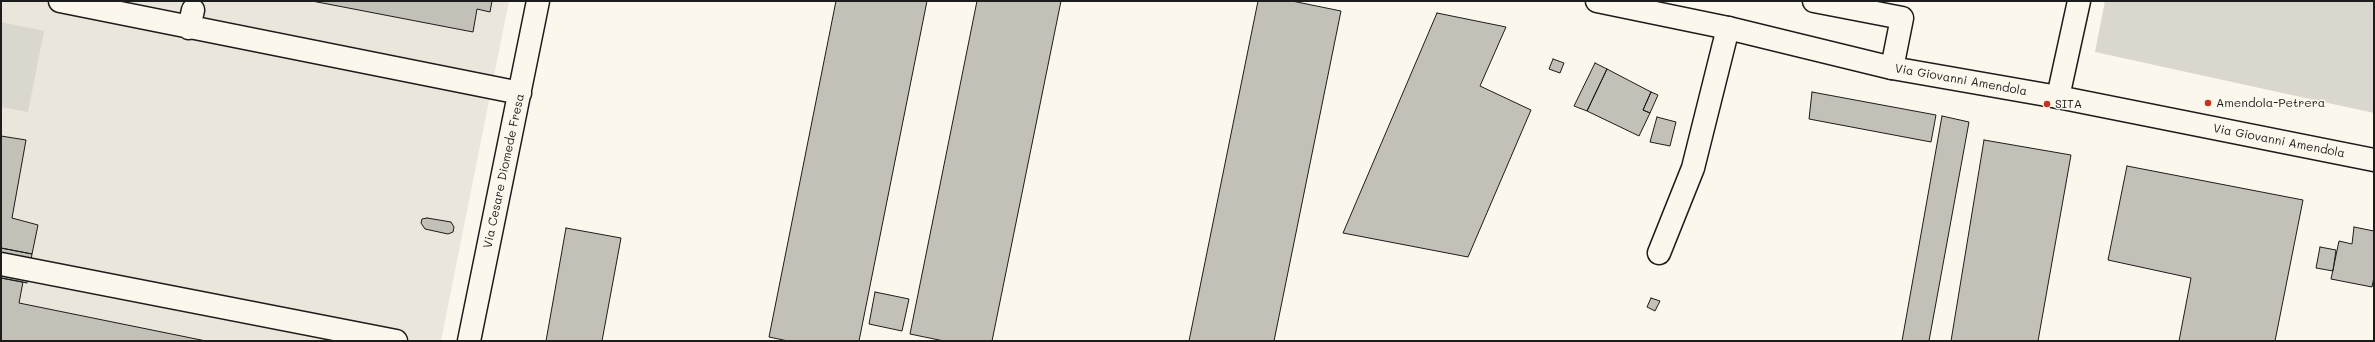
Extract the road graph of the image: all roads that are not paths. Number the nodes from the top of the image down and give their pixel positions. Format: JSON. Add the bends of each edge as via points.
{"nodes":[{"id":1,"x":60,"y":1,"type":"edge"},
{"id":2,"x":538,"y":1,"type":"edge"},
{"id":3,"x":1597,"y":1,"type":"edge"},
{"id":4,"x":1814,"y":1,"type":"edge"},
{"id":5,"x":2080,"y":1,"type":"edge"},
{"id":6,"x":1904,"y":10,"type":"edge"},
{"id":7,"x":1728,"y":28,"type":"junction"},
{"id":8,"x":1892,"y":68,"type":"junction"},
{"id":9,"x":520,"y":93,"type":"junction"},
{"id":10,"x":2058,"y":97,"type":"junction"},
{"id":11,"x":2374,"y":160,"type":"edge"},
{"id":12,"x":1659,"y":253,"type":"dead end"},
{"id":13,"x":1,"y":264,"type":"edge"},
{"id":14,"x":396,"y":341,"type":"edge"},
{"id":15,"x":469,"y":341,"type":"edge"}],
"edges":[{"from":1,"to":9,"type":"main road","via":[[191,19]]},
{"from":2,"to":9,"type":"main road","name":"Via Cesare Diomede Fresa"},
{"from":3,"to":7,"type":"main road","name":"Via Giovanni Amendola"},
{"from":4,"to":6,"type":"main road"},
{"from":5,"to":10,"type":"main road"},
{"from":6,"to":8,"type":"main road"},
{"from":7,"to":8,"type":"main road","name":"Via Giovanni Amendola"},
{"from":7,"to":12,"type":"main road","via":[[1693,168]]},
{"from":8,"to":10,"type":"main road","name":"Via Giovanni Amendola"},
{"from":9,"to":15,"type":"main road","name":"Via Cesare Diomede Fresa"},
{"from":10,"to":11,"type":"main road","name":"Via Giovanni Amendola"},
{"from":13,"to":14,"type":"main road"}]}
